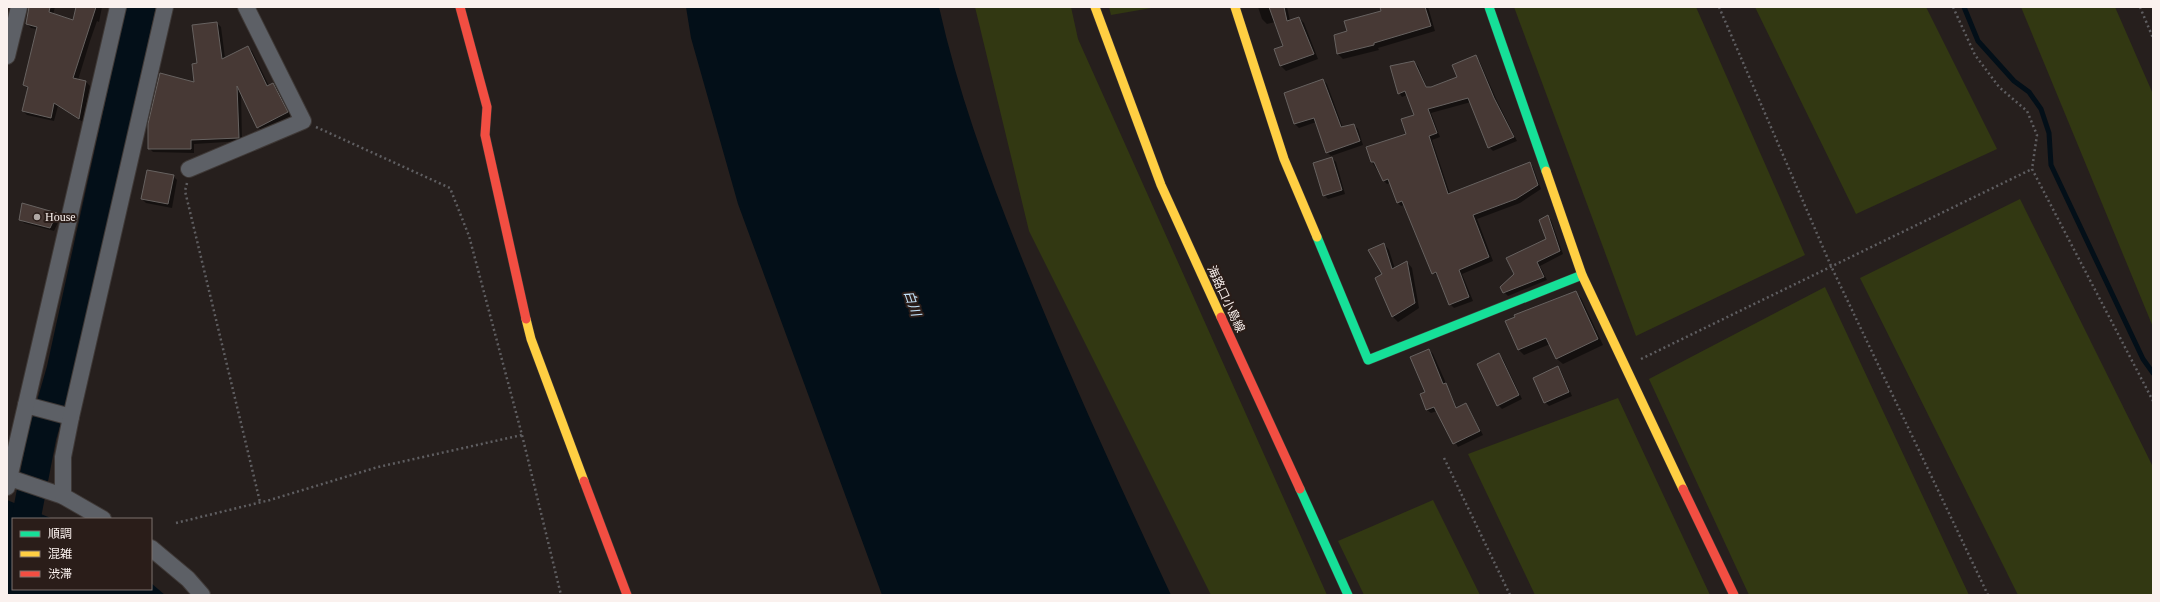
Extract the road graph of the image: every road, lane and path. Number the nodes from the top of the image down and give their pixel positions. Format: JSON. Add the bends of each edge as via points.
{"nodes":[{"id":1,"x":19,"y":7,"type":"edge"},
{"id":2,"x":118,"y":7,"type":"edge"},
{"id":3,"x":165,"y":7,"type":"edge"},
{"id":4,"x":246,"y":7,"type":"edge"},
{"id":5,"x":460,"y":7,"type":"edge"},
{"id":6,"x":1095,"y":7,"type":"edge"},
{"id":7,"x":1235,"y":7,"type":"edge"},
{"id":8,"x":1489,"y":7,"type":"edge"},
{"id":9,"x":1719,"y":7,"type":"edge"},
{"id":10,"x":1953,"y":7,"type":"edge"},
{"id":11,"x":2140,"y":7,"type":"edge"},
{"id":12,"x":2153,"y":38,"type":"edge"},
{"id":13,"x":7,"y":56,"type":"edge"},
{"id":14,"x":303,"y":120,"type":"junction"},
{"id":15,"x":189,"y":169,"type":"joint"},
{"id":16,"x":2032,"y":169,"type":"junction"},
{"id":17,"x":1831,"y":266,"type":"junction"},
{"id":18,"x":1582,"y":275,"type":"junction"},
{"id":19,"x":1627,"y":366,"type":"junction"},
{"id":20,"x":2153,"y":401,"type":"edge"},
{"id":21,"x":26,"y":404,"type":"junction"},
{"id":22,"x":71,"y":417,"type":"junction"},
{"id":23,"x":522,"y":435,"type":"junction"},
{"id":24,"x":1444,"y":458,"type":"dead end"},
{"id":25,"x":11,"y":481,"type":"edge"},
{"id":26,"x":59,"y":495,"type":"junction"},
{"id":27,"x":260,"y":502,"type":"junction"},
{"id":28,"x":101,"y":518,"type":"edge"},
{"id":29,"x":176,"y":523,"type":"dead end"},
{"id":30,"x":152,"y":549,"type":"edge"},
{"id":31,"x":202,"y":595,"type":"edge"},
{"id":32,"x":561,"y":595,"type":"edge"},
{"id":33,"x":627,"y":595,"type":"edge"},
{"id":34,"x":1348,"y":595,"type":"edge"},
{"id":35,"x":1510,"y":595,"type":"edge"},
{"id":36,"x":1734,"y":595,"type":"edge"},
{"id":37,"x":1988,"y":595,"type":"edge"}],
"edges":[{"from":1,"to":13,"type":"street"},
{"from":2,"to":21,"type":"street"},
{"from":3,"to":22,"type":"street"},
{"from":4,"to":14,"type":"street"},
{"from":5,"to":33,"type":"street","via":[[487,107],[485,135],[531,340]]},
{"from":6,"to":34,"type":"street","name":"海路口小島線","via":[[1160,185]]},
{"from":7,"to":18,"type":"street","via":[[1284,159],[1368,360]]},
{"from":8,"to":18,"type":"street"},
{"from":9,"to":17,"type":"path"},
{"from":10,"to":16,"type":"path","via":[[1975,55],[1999,87],[2027,111],[2037,135]]},
{"from":11,"to":12,"type":"path"},
{"from":14,"to":15,"type":"street"},
{"from":14,"to":23,"type":"path","via":[[450,188],[469,236]]},
{"from":15,"to":27,"type":"path","via":[[185,191]]},
{"from":16,"to":17,"type":"path"},
{"from":16,"to":20,"type":"path"},
{"from":17,"to":19,"type":"path"},
{"from":17,"to":37,"type":"path"},
{"from":18,"to":19,"type":"street"},
{"from":19,"to":36,"type":"street"},
{"from":21,"to":22,"type":"street"},
{"from":21,"to":25,"type":"street"},
{"from":22,"to":26,"type":"street"},
{"from":23,"to":27,"type":"path","via":[[378,467]]},
{"from":23,"to":32,"type":"path"},
{"from":24,"to":35,"type":"path"},
{"from":25,"to":26,"type":"street"},
{"from":26,"to":28,"type":"street"},
{"from":27,"to":29,"type":"path"},
{"from":30,"to":31,"type":"street","via":[[188,579]]}]}
